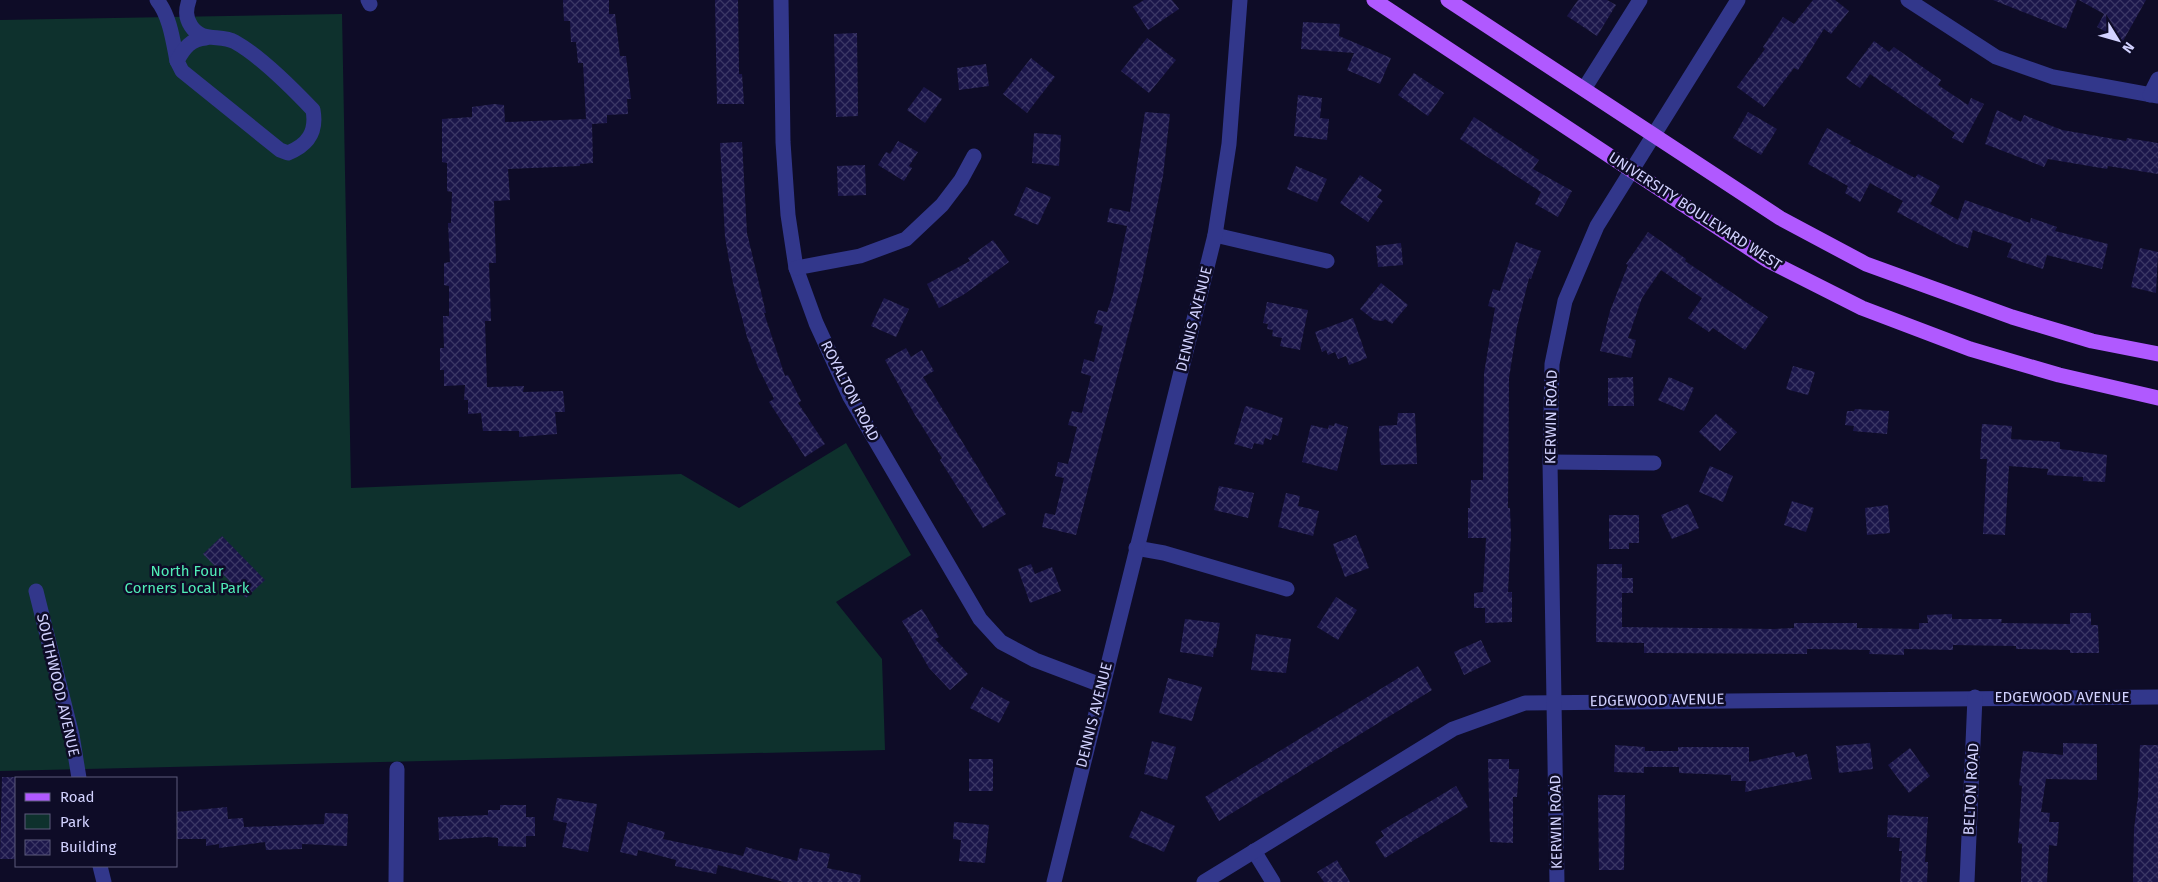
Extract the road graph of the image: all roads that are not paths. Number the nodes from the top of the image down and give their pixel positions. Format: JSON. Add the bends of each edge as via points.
{"nodes":[{"id":1,"x":157,"y":0,"type":"edge"},
{"id":2,"x":189,"y":0,"type":"edge"},
{"id":3,"x":781,"y":0,"type":"edge"},
{"id":4,"x":1240,"y":0,"type":"edge"},
{"id":5,"x":1374,"y":0,"type":"edge"},
{"id":6,"x":1448,"y":0,"type":"edge"},
{"id":7,"x":1640,"y":0,"type":"edge"},
{"id":8,"x":1738,"y":0,"type":"edge"},
{"id":9,"x":1908,"y":0,"type":"edge"},
{"id":10,"x":206,"y":38,"type":"junction"},
{"id":11,"x":177,"y":61,"type":"junction"},
{"id":12,"x":2158,"y":79,"type":"edge"},
{"id":13,"x":1584,"y":89,"type":"junction"},
{"id":14,"x":2154,"y":95,"type":"edge"},
{"id":15,"x":1654,"y":136,"type":"junction"},
{"id":16,"x":974,"y":156,"type":"dead end"},
{"id":17,"x":1632,"y":172,"type":"junction"},
{"id":18,"x":1215,"y":235,"type":"junction"},
{"id":19,"x":1327,"y":262,"type":"dead end"},
{"id":20,"x":796,"y":268,"type":"junction"},
{"id":21,"x":2158,"y":354,"type":"edge"},
{"id":22,"x":2158,"y":398,"type":"edge"},
{"id":23,"x":1550,"y":462,"type":"junction"},
{"id":24,"x":1654,"y":463,"type":"dead end"},
{"id":25,"x":1136,"y":548,"type":"junction"},
{"id":26,"x":1287,"y":589,"type":"dead end"},
{"id":27,"x":36,"y":591,"type":"dead end"},
{"id":28,"x":1101,"y":685,"type":"junction"},
{"id":29,"x":1975,"y":697,"type":"junction"},
{"id":30,"x":2158,"y":697,"type":"edge"},
{"id":31,"x":1553,"y":701,"type":"junction"},
{"id":32,"x":396,"y":769,"type":"dead end"},
{"id":33,"x":79,"y":777,"type":"edge"},
{"id":34,"x":1254,"y":851,"type":"junction"},
{"id":35,"x":100,"y":867,"type":"edge"},
{"id":36,"x":104,"y":882,"type":"edge"},
{"id":37,"x":396,"y":882,"type":"edge"},
{"id":38,"x":1054,"y":882,"type":"edge"},
{"id":39,"x":1204,"y":882,"type":"edge"},
{"id":40,"x":1273,"y":882,"type":"edge"},
{"id":41,"x":1557,"y":882,"type":"edge"},
{"id":42,"x":1967,"y":882,"type":"edge"}],
"edges":[{"from":1,"to":11,"type":"street","via":[[169,26]]},
{"from":2,"to":10,"type":"street","via":[[186,10],[191,26]]},
{"from":3,"to":20,"type":"street","name":"ROYALTON ROAD","via":[[783,142],[788,215]]},
{"from":4,"to":18,"type":"street","name":"DENNIS AVENUE","via":[[1230,144]]},
{"from":5,"to":17,"type":"main road","name":"UNIVERSITY BOULEVARD WEST"},
{"from":6,"to":13,"type":"main road"},
{"from":7,"to":13,"type":"street"},
{"from":8,"to":15,"type":"street","name":"KERWIN ROAD"},
{"from":9,"to":14,"type":"street","via":[[1996,57],[2053,77]]},
{"from":10,"to":11,"type":"street","via":[[196,39],[184,48]]},
{"from":10,"to":11,"type":"street","via":[[230,39],[244,47],[313,110],[315,127],[303,145],[288,153],[280,150],[182,71]]},
{"from":12,"to":14,"type":"street"},
{"from":13,"to":15,"type":"main road"},
{"from":15,"to":17,"type":"street","name":"KERWIN ROAD"},
{"from":15,"to":21,"type":"main road","via":[[1780,218],[1866,264],[2021,320],[2092,341]]},
{"from":16,"to":20,"type":"street","via":[[942,205],[906,239],[860,256]]},
{"from":17,"to":22,"type":"main road","name":"UNIVERSITY BOULEVARD WEST","via":[[1767,260],[1862,308],[1970,349],[2059,375]]},
{"from":17,"to":23,"type":"street","name":"KERWIN ROAD","via":[[1597,226],[1565,301],[1552,364]]},
{"from":18,"to":19,"type":"street"},
{"from":18,"to":25,"type":"street","name":"DENNIS AVENUE"},
{"from":20,"to":28,"type":"street","name":"ROYALTON ROAD","via":[[816,323],[850,397],[980,619],[1001,642],[1035,660]]},
{"from":23,"to":24,"type":"street"},
{"from":23,"to":31,"type":"street","name":"KERWIN ROAD"},
{"from":25,"to":26,"type":"street","via":[[1164,553]]},
{"from":25,"to":28,"type":"street","name":"DENNIS AVENUE"},
{"from":27,"to":33,"type":"street","name":"SOUTHWOOD AVENUE","via":[[72,735]]},
{"from":28,"to":38,"type":"street","name":"DENNIS AVENUE"},
{"from":29,"to":30,"type":"street","name":"EDGEWOOD AVENUE"},
{"from":29,"to":31,"type":"street","name":"EDGEWOOD AVENUE"},
{"from":29,"to":42,"type":"street","name":"BELTON ROAD"},
{"from":31,"to":34,"type":"street","name":"EDGEWOOD AVENUE","via":[[1525,703],[1453,730]]},
{"from":31,"to":41,"type":"street","name":"KERWIN ROAD"},
{"from":32,"to":37,"type":"street"},
{"from":34,"to":39,"type":"street","name":"EDGEWOOD AVENUE"},
{"from":34,"to":40,"type":"street"},
{"from":35,"to":36,"type":"street"}]}
